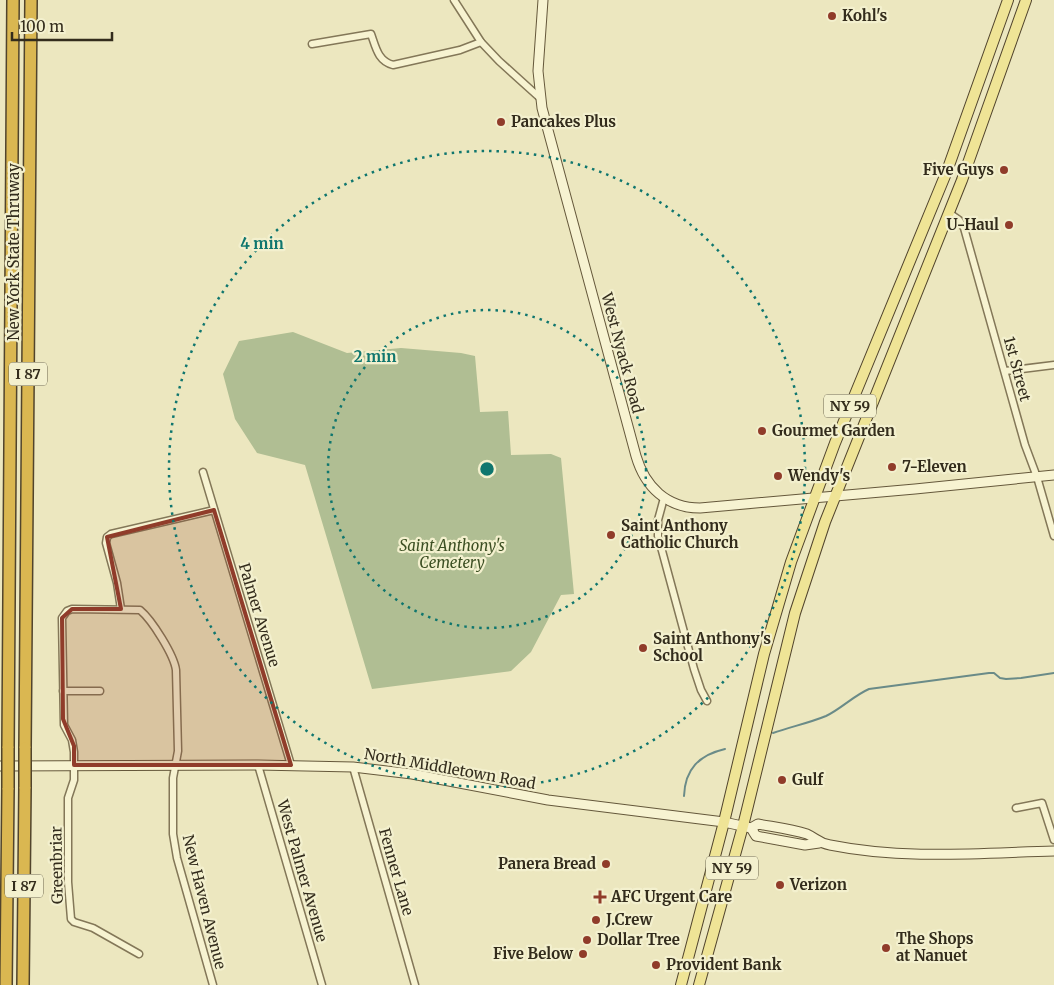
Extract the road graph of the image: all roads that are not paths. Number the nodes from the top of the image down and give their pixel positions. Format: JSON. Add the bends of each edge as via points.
{"nodes":[{"id":1,"x":14,"y":0,"type":"edge"},
{"id":2,"x":31,"y":0,"type":"edge"},
{"id":3,"x":454,"y":0,"type":"edge"},
{"id":4,"x":543,"y":0,"type":"edge"},
{"id":5,"x":1008,"y":0,"type":"edge"},
{"id":6,"x":1026,"y":0,"type":"edge"},
{"id":7,"x":481,"y":42,"type":"junction"},
{"id":8,"x":312,"y":44,"type":"dead end"},
{"id":9,"x":540,"y":98,"type":"junction"},
{"id":10,"x":949,"y":214,"type":"junction"},
{"id":11,"x":1054,"y":365,"type":"edge"},
{"id":12,"x":1005,"y":371,"type":"junction"},
{"id":13,"x":203,"y":472,"type":"dead end"},
{"id":14,"x":1054,"y":475,"type":"edge"},
{"id":15,"x":1037,"y":477,"type":"junction"},
{"id":16,"x":835,"y":497,"type":"junction"},
{"id":17,"x":664,"y":498,"type":"junction"},
{"id":18,"x":813,"y":498,"type":"junction"},
{"id":19,"x":214,"y":510,"type":"junction"},
{"id":20,"x":1054,"y":536,"type":"edge"},
{"id":21,"x":121,"y":609,"type":"junction"},
{"id":22,"x":63,"y":691,"type":"junction"},
{"id":23,"x":100,"y":691,"type":"dead end"},
{"id":24,"x":707,"y":702,"type":"dead end"},
{"id":25,"x":74,"y":765,"type":"junction"},
{"id":26,"x":176,"y":765,"type":"junction"},
{"id":27,"x":258,"y":765,"type":"junction"},
{"id":28,"x":291,"y":765,"type":"junction"},
{"id":29,"x":0,"y":766,"type":"edge"},
{"id":30,"x":353,"y":767,"type":"junction"},
{"id":31,"x":1016,"y":808,"type":"dead end"},
{"id":32,"x":724,"y":822,"type":"junction"},
{"id":33,"x":747,"y":827,"type":"junction"},
{"id":34,"x":1054,"y":840,"type":"edge"},
{"id":35,"x":1054,"y":851,"type":"edge"},
{"id":36,"x":139,"y":954,"type":"dead end"},
{"id":37,"x":6,"y":985,"type":"edge"},
{"id":38,"x":23,"y":985,"type":"edge"},
{"id":39,"x":213,"y":985,"type":"edge"},
{"id":40,"x":322,"y":985,"type":"edge"},
{"id":41,"x":415,"y":985,"type":"edge"},
{"id":42,"x":681,"y":985,"type":"edge"},
{"id":43,"x":699,"y":985,"type":"edge"}],
"edges":[{"from":1,"to":37,"type":"highway","name":"New York State Thruway","number":"I 87","bridge":true},
{"from":2,"to":38,"type":"highway","name":"New York State Thruway","number":"I 87","bridge":true},
{"from":3,"to":7,"type":"street"},
{"from":4,"to":9,"type":"street","name":"West Nyack Road","via":[[538,71]]},
{"from":5,"to":18,"type":"main road","number":"NY 59","via":[[943,180]]},
{"from":6,"to":10,"type":"main road","number":"NY 59"},
{"from":7,"to":8,"type":"street","via":[[393,65],[380,58],[371,34]]},
{"from":7,"to":9,"type":"street"},
{"from":9,"to":17,"type":"street","name":"West Nyack Road","via":[[636,456],[646,480]]},
{"from":10,"to":12,"type":"street","name":"1st Street","via":[[964,228]]},
{"from":10,"to":16,"type":"main road","number":"NY 59"},
{"from":11,"to":12,"type":"street"},
{"from":12,"to":15,"type":"street","name":"1st Street","via":[[1025,446]]},
{"from":13,"to":19,"type":"street","name":"Palmer Avenue"},
{"from":14,"to":15,"type":"street"},
{"from":15,"to":16,"type":"street"},
{"from":15,"to":20,"type":"street","name":"1st Street"},
{"from":16,"to":18,"type":"street"},
{"from":16,"to":33,"type":"main road","number":"NY 59","via":[[795,613]]},
{"from":17,"to":18,"type":"street","via":[[692,508]]},
{"from":17,"to":24,"type":"street","via":[[658,536],[694,669]]},
{"from":18,"to":32,"type":"main road","number":"NY 59","via":[[770,630]]},
{"from":19,"to":21,"type":"street","via":[[107,537]]},
{"from":19,"to":28,"type":"street","name":"Palmer Avenue"},
{"from":21,"to":22,"type":"street","name":"New Haven Avenue","via":[[72,609],[64,614]]},
{"from":21,"to":26,"type":"street","name":"New Haven Avenue","via":[[144,613],[174,660]]},
{"from":22,"to":23,"type":"street"},
{"from":22,"to":25,"type":"street","via":[[64,725],[74,746]]},
{"from":25,"to":26,"type":"street","name":"North Middletown Road"},
{"from":25,"to":29,"type":"street","name":"North Middletown Road"},
{"from":25,"to":36,"type":"street","name":"Greenbriar","via":[[74,780],[68,798],[71,918]]},
{"from":26,"to":27,"type":"street","name":"North Middletown Road"},
{"from":26,"to":39,"type":"street","name":"New Haven Avenue","via":[[172,793],[174,842]]},
{"from":27,"to":28,"type":"street","name":"North Middletown Road"},
{"from":27,"to":40,"type":"street","name":"West Palmer Avenue"},
{"from":28,"to":30,"type":"street","name":"North Middletown Road"},
{"from":30,"to":32,"type":"street","name":"North Middletown Road","via":[[412,774],[548,800]]},
{"from":30,"to":41,"type":"street","name":"Fenner Lane"},
{"from":31,"to":34,"type":"street","via":[[1042,803]]},
{"from":32,"to":33,"type":"street","name":"North Middletown Road"},
{"from":32,"to":42,"type":"main road","number":"NY 59"},
{"from":33,"to":35,"type":"street","name":"North Middletown Road","via":[[758,824],[858,850],[917,855]]},
{"from":33,"to":43,"type":"main road","number":"NY 59"}]}
